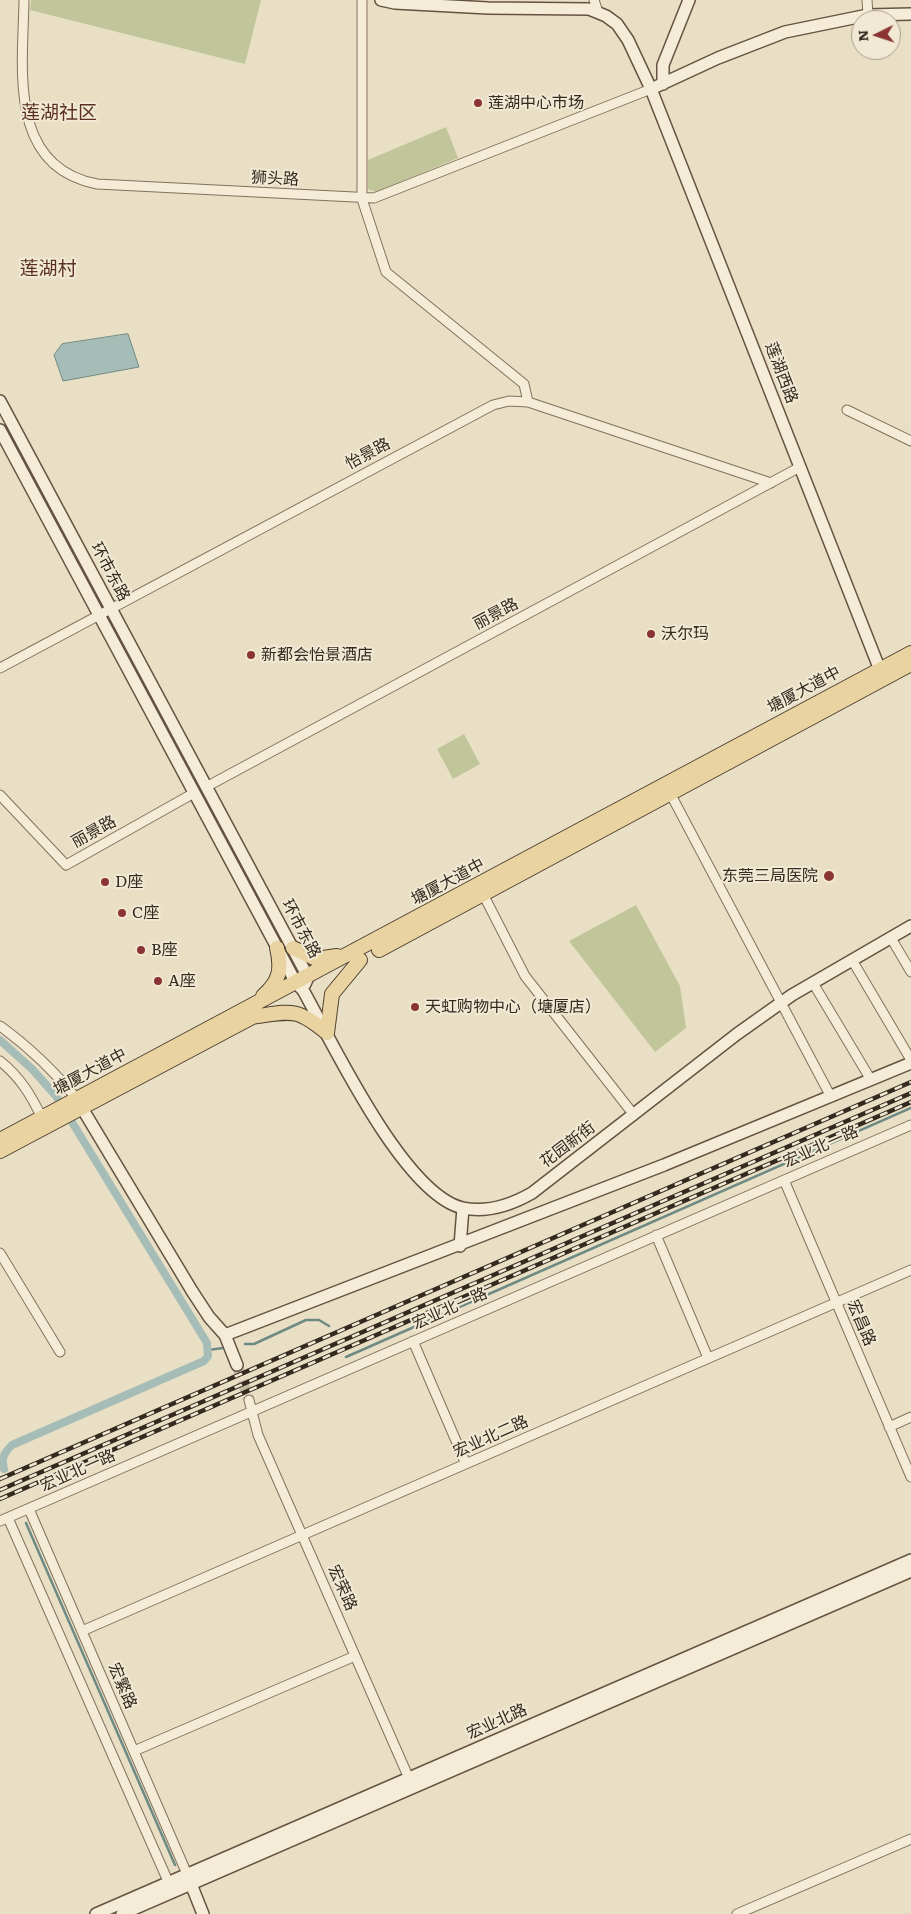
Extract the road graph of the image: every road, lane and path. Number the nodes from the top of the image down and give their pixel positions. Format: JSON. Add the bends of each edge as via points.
{"nodes":[{"id":1,"x":24,"y":0,"type":"edge"},
{"id":2,"x":362,"y":0,"type":"edge"},
{"id":3,"x":381,"y":0,"type":"edge"},
{"id":4,"x":594,"y":0,"type":"edge"},
{"id":5,"x":689,"y":0,"type":"edge"},
{"id":6,"x":598,"y":12,"type":"junction"},
{"id":7,"x":851,"y":18,"type":"edge"},
{"id":8,"x":663,"y":84,"type":"junction"},
{"id":9,"x":652,"y":89,"type":"junction"},
{"id":10,"x":362,"y":199,"type":"junction"},
{"id":11,"x":0,"y":401,"type":"edge"},
{"id":12,"x":528,"y":402,"type":"junction"},
{"id":13,"x":847,"y":410,"type":"dead end"},
{"id":14,"x":0,"y":430,"type":"edge"},
{"id":15,"x":911,"y":440,"type":"edge"},
{"id":16,"x":800,"y":467,"type":"junction"},
{"id":17,"x":771,"y":483,"type":"junction"},
{"id":18,"x":111,"y":609,"type":"junction"},
{"id":19,"x":99,"y":616,"type":"junction"},
{"id":20,"x":911,"y":653,"type":"edge"},
{"id":21,"x":911,"y":664,"type":"edge"},
{"id":22,"x":0,"y":668,"type":"edge"},
{"id":23,"x":880,"y":670,"type":"junction"},
{"id":24,"x":206,"y":786,"type":"junction"},
{"id":25,"x":194,"y":793,"type":"junction"},
{"id":26,"x":670,"y":793,"type":"junction"},
{"id":27,"x":0,"y":796,"type":"edge"},
{"id":28,"x":483,"y":894,"type":"junction"},
{"id":29,"x":911,"y":926,"type":"edge"},
{"id":30,"x":891,"y":938,"type":"junction"},
{"id":31,"x":277,"y":948,"type":"junction"},
{"id":32,"x":293,"y":948,"type":"junction"},
{"id":33,"x":358,"y":955,"type":"junction"},
{"id":34,"x":852,"y":960,"type":"junction"},
{"id":35,"x":911,"y":972,"type":"edge"},
{"id":36,"x":302,"y":983,"type":"junction"},
{"id":37,"x":813,"y":983,"type":"junction"},
{"id":38,"x":781,"y":1002,"type":"junction"},
{"id":39,"x":250,"y":1013,"type":"junction"},
{"id":40,"x":0,"y":1026,"type":"edge"},
{"id":41,"x":327,"y":1033,"type":"junction"},
{"id":42,"x":0,"y":1061,"type":"edge"},
{"id":43,"x":911,"y":1061,"type":"edge"},
{"id":44,"x":871,"y":1080,"type":"junction"},
{"id":45,"x":831,"y":1097,"type":"junction"},
{"id":46,"x":76,"y":1105,"type":"junction"},
{"id":47,"x":634,"y":1115,"type":"junction"},
{"id":48,"x":48,"y":1118,"type":"junction"},
{"id":49,"x":911,"y":1124,"type":"edge"},
{"id":50,"x":0,"y":1140,"type":"edge"},
{"id":51,"x":0,"y":1151,"type":"edge"},
{"id":52,"x":784,"y":1180,"type":"junction"},
{"id":53,"x":463,"y":1208,"type":"junction"},
{"id":54,"x":656,"y":1236,"type":"junction"},
{"id":55,"x":460,"y":1246,"type":"junction"},
{"id":56,"x":0,"y":1253,"type":"edge"},
{"id":57,"x":911,"y":1270,"type":"edge"},
{"id":58,"x":836,"y":1303,"type":"junction"},
{"id":59,"x":225,"y":1334,"type":"junction"},
{"id":60,"x":413,"y":1342,"type":"junction"},
{"id":61,"x":60,"y":1352,"type":"dead end"},
{"id":62,"x":708,"y":1358,"type":"junction"},
{"id":63,"x":237,"y":1365,"type":"tunnel mouth"},
{"id":64,"x":249,"y":1400,"type":"tunnel mouth"},
{"id":65,"x":252,"y":1412,"type":"junction"},
{"id":66,"x":911,"y":1418,"type":"edge"},
{"id":67,"x":890,"y":1427,"type":"junction"},
{"id":68,"x":466,"y":1464,"type":"junction"},
{"id":69,"x":911,"y":1477,"type":"edge"},
{"id":70,"x":29,"y":1509,"type":"junction"},
{"id":71,"x":4,"y":1520,"type":"edge"},
{"id":72,"x":302,"y":1535,"type":"junction"},
{"id":73,"x":911,"y":1560,"type":"edge"},
{"id":74,"x":911,"y":1571,"type":"edge"},
{"id":75,"x":82,"y":1631,"type":"junction"},
{"id":76,"x":355,"y":1656,"type":"junction"},
{"id":77,"x":134,"y":1751,"type":"junction"},
{"id":78,"x":411,"y":1783,"type":"junction"},
{"id":79,"x":911,"y":1839,"type":"edge"},
{"id":80,"x":189,"y":1879,"type":"junction"},
{"id":81,"x":170,"y":1887,"type":"junction"},
{"id":82,"x":96,"y":1914,"type":"edge"},
{"id":83,"x":122,"y":1914,"type":"edge"},
{"id":84,"x":203,"y":1914,"type":"edge"},
{"id":85,"x":737,"y":1914,"type":"edge"}],
"edges":[{"from":1,"to":10,"type":"street","name":"狮头路","via":[[25,110],[42,150],[66,173],[96,184]]},
{"from":2,"to":10,"type":"street"},
{"from":3,"to":6,"type":"main road","via":[[488,8],[589,8]]},
{"from":4,"to":6,"type":"street"},
{"from":5,"to":8,"type":"main road","via":[[663,65]]},
{"from":6,"to":9,"type":"main road","name":"莲湖西路","via":[[617,24]]},
{"from":7,"to":8,"type":"main road","via":[[785,32]]},
{"from":8,"to":9,"type":"main road"},
{"from":9,"to":10,"type":"street","name":"狮头路","via":[[374,198]]},
{"from":9,"to":16,"type":"main road","name":"莲湖西路"},
{"from":10,"to":12,"type":"street","via":[[386,272],[524,384]]},
{"from":11,"to":18,"type":"main road","name":"环市东路"},
{"from":12,"to":17,"type":"street","name":"怡景路"},
{"from":12,"to":18,"type":"street","name":"怡景路","via":[[509,401],[493,405]]},
{"from":13,"to":15,"type":"street"},
{"from":14,"to":19,"type":"main road","name":"环市东路"},
{"from":16,"to":17,"type":"street","name":"丽景路"},
{"from":16,"to":23,"type":"main road","name":"莲湖西路"},
{"from":17,"to":24,"type":"street","name":"丽景路"},
{"from":18,"to":19,"type":"street","name":"怡景路"},
{"from":18,"to":24,"type":"main road","name":"环市东路"},
{"from":19,"to":22,"type":"street","name":"怡景路"},
{"from":19,"to":25,"type":"main road","name":"环市东路"},
{"from":20,"to":23,"type":"main road","name":"塘厦大道中"},
{"from":21,"to":26,"type":"main road","name":"塘厦大道中"},
{"from":23,"to":33,"type":"main road","name":"塘厦大道中"},
{"from":24,"to":32,"type":"main road","name":"环市东路"},
{"from":25,"to":27,"type":"street","name":"丽景路","via":[[66,865]]},
{"from":25,"to":31,"type":"main road","name":"环市东路"},
{"from":26,"to":28,"type":"main road","name":"塘厦大道中"},
{"from":26,"to":38,"type":"street"},
{"from":28,"to":33,"type":"main road","name":"塘厦大道中"},
{"from":28,"to":47,"type":"street","via":[[525,976]]},
{"from":29,"to":30,"type":"main road","name":"花园新街"},
{"from":30,"to":34,"type":"main road","name":"花园新街"},
{"from":30,"to":35,"type":"street"},
{"from":31,"to":36,"type":"main road","name":"环市东路"},
{"from":31,"to":39,"type":"main road","via":[[280,966],[277,981]]},
{"from":32,"to":33,"type":"main road","via":[[310,958],[322,960]]},
{"from":32,"to":36,"type":"main road","name":"环市东路"},
{"from":33,"to":36,"type":"main road","name":"塘厦大道中"},
{"from":33,"to":41,"type":"main road","via":[[332,994]]},
{"from":34,"to":37,"type":"main road","name":"花园新街"},
{"from":34,"to":43,"type":"street"},
{"from":36,"to":39,"type":"main road","name":"塘厦大道中"},
{"from":36,"to":41,"type":"main road","name":"花园新街"},
{"from":37,"to":38,"type":"main road","name":"花园新街"},
{"from":37,"to":44,"type":"street"},
{"from":38,"to":45,"type":"street"},
{"from":38,"to":47,"type":"main road","name":"花园新街"},
{"from":39,"to":41,"type":"main road","via":[[295,1012],[306,1016]]},
{"from":39,"to":46,"type":"main road","name":"塘厦大道中"},
{"from":40,"to":46,"type":"street","via":[[50,1068]]},
{"from":41,"to":53,"type":"main road","name":"花园新街","via":[[383,1134],[421,1179],[446,1201]]},
{"from":42,"to":48,"type":"street","via":[[14,1072]]},
{"from":43,"to":44,"type":"main road"},
{"from":44,"to":45,"type":"main road"},
{"from":45,"to":55,"type":"main road"},
{"from":46,"to":48,"type":"main road","name":"塘厦大道中"},
{"from":46,"to":59,"type":"main road","via":[[209,1317]]},
{"from":47,"to":53,"type":"main road","name":"花园新街","via":[[513,1204],[491,1209]]},
{"from":48,"to":50,"type":"main road","name":"塘厦大道中"},
{"from":48,"to":51,"type":"main road","name":"塘厦大道中"},
{"from":49,"to":52,"type":"street","name":"宏业北一路"},
{"from":52,"to":54,"type":"street","name":"宏业北一路"},
{"from":52,"to":58,"type":"street","name":"宏昌路"},
{"from":53,"to":55,"type":"main road"},
{"from":54,"to":60,"type":"street","name":"宏业北一路"},
{"from":54,"to":62,"type":"street"},
{"from":55,"to":59,"type":"main road"},
{"from":56,"to":61,"type":"street"},
{"from":57,"to":58,"type":"street","name":"宏业北二路"},
{"from":58,"to":62,"type":"street","name":"宏业北二路"},
{"from":58,"to":67,"type":"street","name":"宏昌路"},
{"from":59,"to":63,"type":"main road"},
{"from":60,"to":65,"type":"street","name":"宏业北一路"},
{"from":60,"to":68,"type":"street"},
{"from":62,"to":68,"type":"street","name":"宏业北二路"},
{"from":64,"to":65,"type":"street","name":"宏荣路"},
{"from":65,"to":70,"type":"street","name":"宏业北一路"},
{"from":65,"to":72,"type":"street","name":"宏荣路","via":[[258,1435]]},
{"from":66,"to":67,"type":"street"},
{"from":67,"to":69,"type":"street","name":"宏昌路"},
{"from":68,"to":72,"type":"street","name":"宏业北二路"},
{"from":70,"to":71,"type":"street","name":"宏业北一路"},
{"from":70,"to":75,"type":"street","name":"宏繁路"},
{"from":71,"to":81,"type":"street"},
{"from":72,"to":75,"type":"street","name":"宏业北二路"},
{"from":72,"to":76,"type":"street","name":"宏荣路"},
{"from":73,"to":78,"type":"main road","name":"宏业北路"},
{"from":74,"to":78,"type":"main road","name":"宏业北路"},
{"from":75,"to":77,"type":"street","name":"宏繁路"},
{"from":76,"to":77,"type":"street"},
{"from":76,"to":78,"type":"street","name":"宏荣路"},
{"from":77,"to":80,"type":"street","name":"宏繁路"},
{"from":78,"to":80,"type":"main road","name":"宏业北路"},
{"from":79,"to":85,"type":"street"},
{"from":80,"to":81,"type":"main road","name":"宏业北路"},
{"from":80,"to":84,"type":"main road"},
{"from":81,"to":82,"type":"main road","name":"宏业北路"},
{"from":81,"to":83,"type":"main road","name":"宏业北路"}]}
